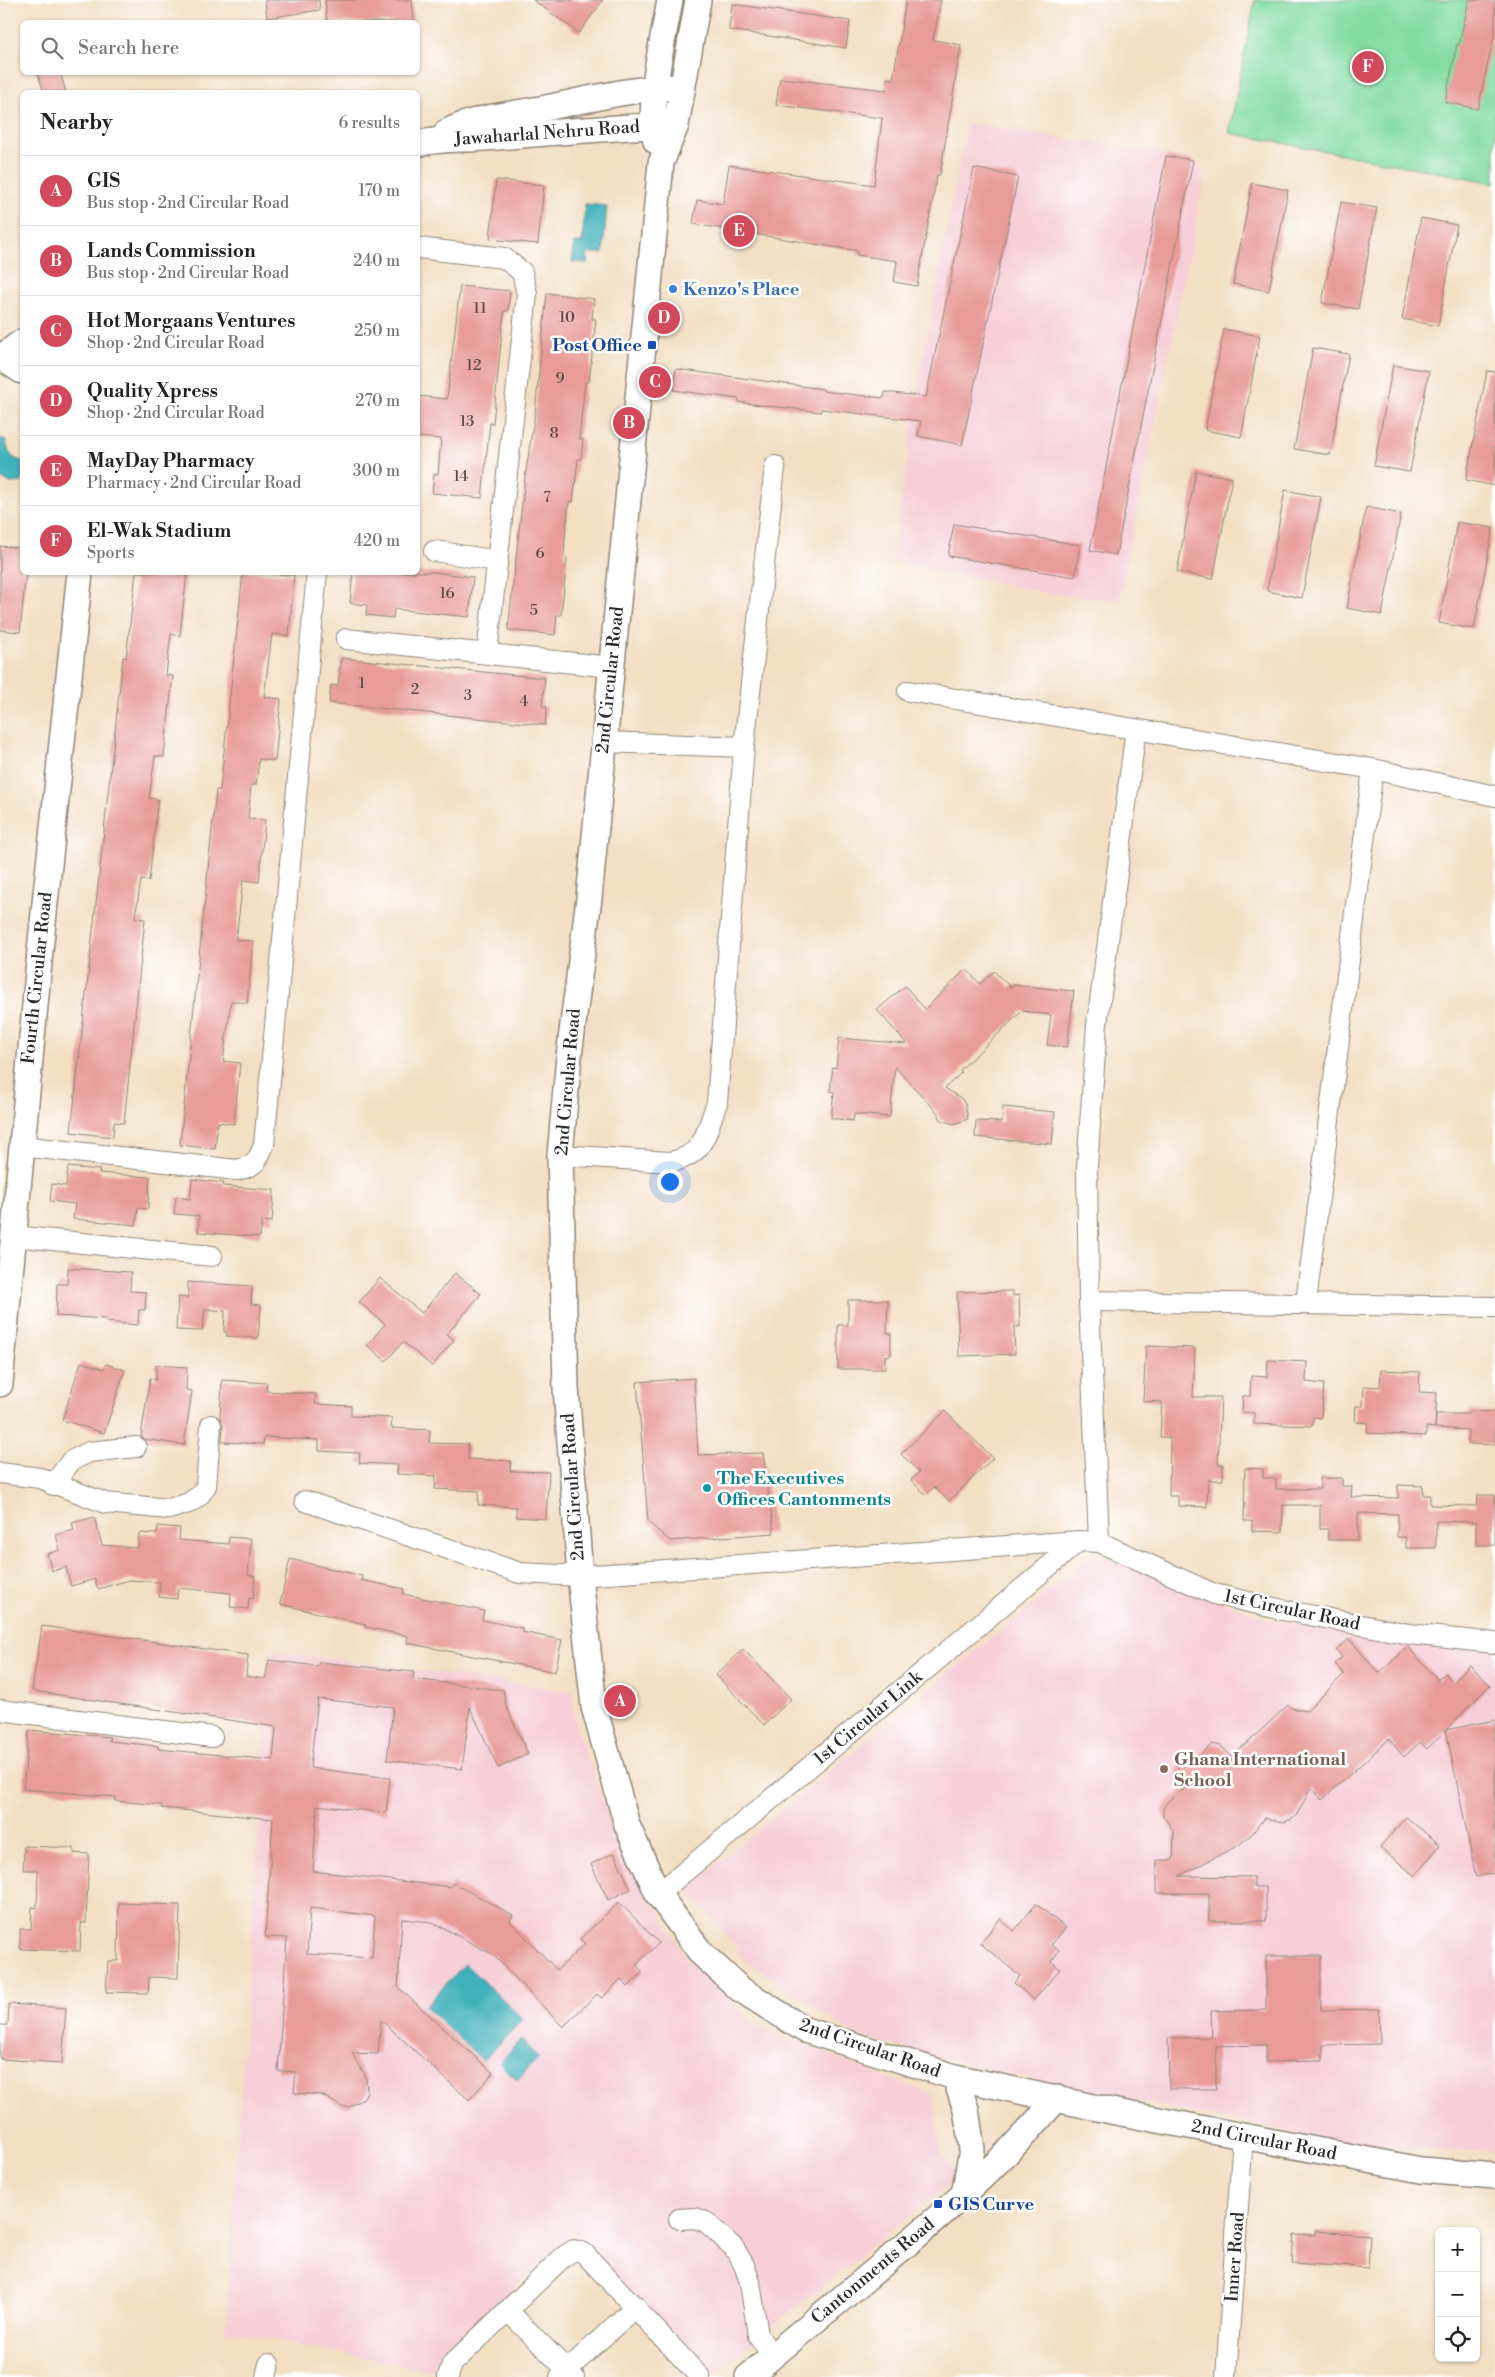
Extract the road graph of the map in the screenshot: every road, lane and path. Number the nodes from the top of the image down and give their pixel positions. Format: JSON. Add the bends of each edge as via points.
{"nodes":[{"id":1,"x":670,"y":0,"type":"edge"},
{"id":2,"x":698,"y":0,"type":"edge"},
{"id":3,"x":656,"y":87,"type":"junction"},
{"id":4,"x":683,"y":87,"type":"junction"},
{"id":5,"x":665,"y":126,"type":"junction"},
{"id":6,"x":427,"y":141,"type":"edge"},
{"id":7,"x":420,"y":248,"type":"edge"},
{"id":8,"x":20,"y":344,"type":"edge"},
{"id":9,"x":1,"y":358,"type":"edge"},
{"id":10,"x":20,"y":370,"type":"edge"},
{"id":11,"x":775,"y":466,"type":"dead end"},
{"id":12,"x":434,"y":551,"type":"dead end"},
{"id":13,"x":498,"y":561,"type":"junction"},
{"id":14,"x":80,"y":575,"type":"edge"},
{"id":15,"x":317,"y":575,"type":"edge"},
{"id":16,"x":346,"y":639,"type":"dead end"},
{"id":17,"x":487,"y":654,"type":"junction"},
{"id":18,"x":612,"y":667,"type":"junction"},
{"id":19,"x":908,"y":690,"type":"dead end"},
{"id":20,"x":1136,"y":729,"type":"junction"},
{"id":21,"x":603,"y":742,"type":"junction"},
{"id":22,"x":744,"y":747,"type":"junction"},
{"id":23,"x":1373,"y":768,"type":"junction"},
{"id":24,"x":1495,"y":796,"type":"edge"},
{"id":25,"x":21,"y":1146,"type":"junction"},
{"id":26,"x":560,"y":1155,"type":"junction"},
{"id":27,"x":13,"y":1236,"type":"junction"},
{"id":28,"x":212,"y":1256,"type":"dead end"},
{"id":29,"x":5,"y":1275,"type":"edge"},
{"id":30,"x":1089,"y":1301,"type":"junction"},
{"id":31,"x":1306,"y":1302,"type":"junction"},
{"id":32,"x":1495,"y":1307,"type":"edge"},
{"id":33,"x":0,"y":1384,"type":"edge"},
{"id":34,"x":212,"y":1425,"type":"dead end"},
{"id":35,"x":136,"y":1447,"type":"dead end"},
{"id":36,"x":0,"y":1473,"type":"edge"},
{"id":37,"x":53,"y":1484,"type":"junction"},
{"id":38,"x":305,"y":1501,"type":"dead end"},
{"id":39,"x":1079,"y":1541,"type":"junction"},
{"id":40,"x":1100,"y":1542,"type":"junction"},
{"id":41,"x":580,"y":1576,"type":"junction"},
{"id":42,"x":1495,"y":1643,"type":"edge"},
{"id":43,"x":0,"y":1710,"type":"edge"},
{"id":44,"x":212,"y":1737,"type":"dead end"},
{"id":45,"x":658,"y":1894,"type":"junction"},
{"id":46,"x":955,"y":2076,"type":"junction"},
{"id":47,"x":1057,"y":2098,"type":"junction"},
{"id":48,"x":1243,"y":2136,"type":"junction"},
{"id":49,"x":1495,"y":2176,"type":"edge"},
{"id":50,"x":964,"y":2195,"type":"junction"},
{"id":51,"x":679,"y":2219,"type":"dead end"},
{"id":52,"x":636,"y":2306,"type":"junction"},
{"id":53,"x":508,"y":2311,"type":"junction"},
{"id":54,"x":772,"y":2356,"type":"junction"},
{"id":55,"x":567,"y":2375,"type":"edge"},
{"id":56,"x":695,"y":2375,"type":"edge"},
{"id":57,"x":448,"y":2377,"type":"edge"},
{"id":58,"x":748,"y":2377,"type":"edge"},
{"id":59,"x":1226,"y":2377,"type":"edge"}],
"edges":[{"from":1,"to":3,"type":"street","name":"2nd Circular Road"},
{"from":2,"to":4,"type":"street","name":"2nd Circular Road"},
{"from":3,"to":4,"type":"street"},
{"from":3,"to":5,"type":"street","name":"2nd Circular Road"},
{"from":3,"to":6,"type":"street","via":[[490,119],[457,127]]},
{"from":4,"to":5,"type":"street","name":"2nd Circular Road"},
{"from":5,"to":6,"type":"street","name":"Jawaharlal Nehru Road"},
{"from":5,"to":18,"type":"street","name":"2nd Circular Road"},
{"from":7,"to":13,"type":"street","via":[[504,258],[522,272],[527,294]]},
{"from":8,"to":9,"type":"street"},
{"from":9,"to":10,"type":"street"},
{"from":11,"to":22,"type":"street"},
{"from":12,"to":13,"type":"street"},
{"from":13,"to":17,"type":"street"},
{"from":14,"to":25,"type":"street","name":"Fourth Circular Road"},
{"from":15,"to":25,"type":"street","via":[[265,1136],[258,1160],[251,1167],[237,1170]]},
{"from":16,"to":17,"type":"street"},
{"from":17,"to":18,"type":"street"},
{"from":18,"to":21,"type":"street","name":"2nd Circular Road"},
{"from":19,"to":20,"type":"street"},
{"from":20,"to":23,"type":"street"},
{"from":20,"to":30,"type":"street","via":[[1097,1024],[1087,1167]]},
{"from":21,"to":22,"type":"street"},
{"from":21,"to":26,"type":"street","name":"2nd Circular Road"},
{"from":22,"to":26,"type":"street","via":[[720,1081],[717,1103],[699,1149],[685,1159],[670,1162]]},
{"from":23,"to":24,"type":"street"},
{"from":23,"to":31,"type":"street"},
{"from":25,"to":27,"type":"street","name":"Fourth Circular Road"},
{"from":26,"to":41,"type":"street","name":"2nd Circular Road","via":[[566,1388]]},
{"from":27,"to":28,"type":"street"},
{"from":27,"to":29,"type":"street","name":"Fourth Circular Road"},
{"from":29,"to":33,"type":"street","name":"Fourth Circular Road"},
{"from":30,"to":31,"type":"street"},
{"from":30,"to":40,"type":"street"},
{"from":31,"to":32,"type":"street"},
{"from":34,"to":37,"type":"street","via":[[206,1486],[189,1503],[169,1509],[105,1503]]},
{"from":35,"to":37,"type":"street","via":[[89,1452],[70,1460]]},
{"from":36,"to":37,"type":"street","via":[[40,1478]]},
{"from":38,"to":41,"type":"street","via":[[520,1573]]},
{"from":39,"to":40,"type":"street"},
{"from":39,"to":41,"type":"street"},
{"from":39,"to":45,"type":"street","name":"1st Circular Link"},
{"from":40,"to":42,"type":"street","name":"1st Circular Road","via":[[1214,1594],[1409,1634]]},
{"from":41,"to":45,"type":"street","name":"2nd Circular Road","via":[[594,1707],[627,1825]]},
{"from":43,"to":44,"type":"street"},
{"from":45,"to":46,"type":"street","name":"2nd Circular Road","via":[[701,1953],[734,1983],[805,2030]]},
{"from":46,"to":47,"type":"street","name":"2nd Circular Road"},
{"from":46,"to":50,"type":"street","via":[[966,2109],[972,2149]]},
{"from":47,"to":48,"type":"street","name":"2nd Circular Road"},
{"from":47,"to":50,"type":"street","name":"Cantonments Road","via":[[1026,2136]]},
{"from":48,"to":49,"type":"street","name":"2nd Circular Road","via":[[1421,2170]]},
{"from":48,"to":59,"type":"street","name":"Inner Road"},
{"from":50,"to":54,"type":"street","name":"Cantonments Road"},
{"from":51,"to":54,"type":"street","via":[[694,2218],[706,2222],[734,2248],[750,2282],[758,2335]]},
{"from":52,"to":53,"type":"street","via":[[584,2254],[574,2250]]},
{"from":52,"to":55,"type":"street"},
{"from":52,"to":56,"type":"street"},
{"from":53,"to":55,"type":"street"},
{"from":53,"to":57,"type":"street","via":[[452,2364]]},
{"from":54,"to":58,"type":"street","name":"Cantonments Road"}]}
